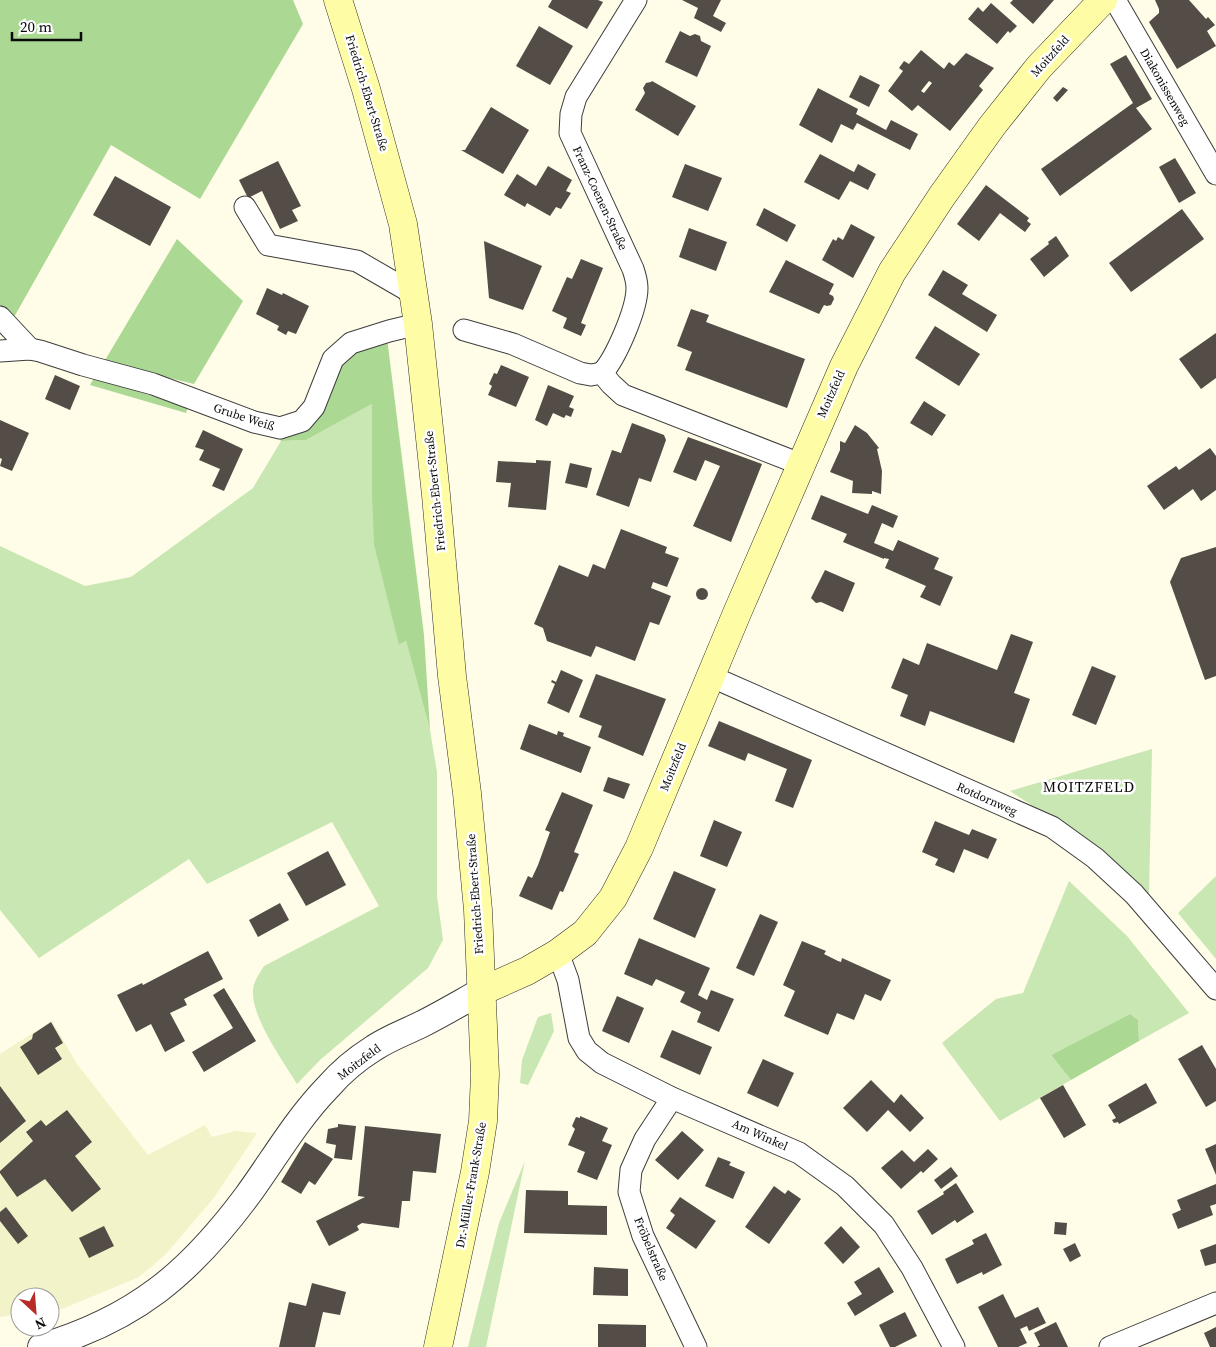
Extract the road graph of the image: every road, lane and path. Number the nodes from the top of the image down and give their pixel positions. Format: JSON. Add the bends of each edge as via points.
{"nodes":[{"id":1,"x":338,"y":0,"type":"edge"},
{"id":2,"x":636,"y":0,"type":"edge"},
{"id":3,"x":1103,"y":0,"type":"edge"},
{"id":4,"x":1115,"y":0,"type":"edge"},
{"id":5,"x":1216,"y":174,"type":"edge"},
{"id":6,"x":245,"y":207,"type":"dead end"},
{"id":7,"x":414,"y":294,"type":"junction"},
{"id":8,"x":0,"y":317,"type":"edge"},
{"id":9,"x":418,"y":324,"type":"junction"},
{"id":10,"x":464,"y":330,"type":"dead end"},
{"id":11,"x":30,"y":349,"type":"junction"},
{"id":12,"x":0,"y":351,"type":"edge"},
{"id":13,"x":602,"y":373,"type":"junction"},
{"id":14,"x":800,"y":464,"type":"junction"},
{"id":15,"x":710,"y":676,"type":"junction"},
{"id":16,"x":558,"y":953,"type":"junction"},
{"id":17,"x":1216,"y":989,"type":"edge"},
{"id":18,"x":482,"y":992,"type":"junction"},
{"id":19,"x":672,"y":1098,"type":"junction"},
{"id":20,"x":1216,"y":1302,"type":"edge"},
{"id":21,"x":41,"y":1347,"type":"edge"},
{"id":22,"x":438,"y":1347,"type":"edge"},
{"id":23,"x":696,"y":1347,"type":"edge"},
{"id":24,"x":954,"y":1347,"type":"edge"},
{"id":25,"x":1110,"y":1347,"type":"edge"}],
"edges":[{"from":1,"to":7,"type":"main road","name":"Friedrich-Ebert-Straße","via":[[404,224]]},
{"from":2,"to":13,"type":"street","name":"Franz-Coenen-Straße","via":[[576,97],[571,114],[570,133],[633,268],[637,286],[632,313]]},
{"from":3,"to":14,"type":"main road","name":"Moitzfeld","via":[[1039,67],[992,126],[892,272],[844,366]]},
{"from":4,"to":5,"type":"street","name":"Diakonissenweg"},
{"from":6,"to":7,"type":"street","via":[[268,245],[357,261]]},
{"from":7,"to":9,"type":"main road","name":"Friedrich-Ebert-Straße"},
{"from":8,"to":11,"type":"street"},
{"from":9,"to":11,"type":"street","name":"Grube Weiß","via":[[351,342],[333,359],[314,407],[302,421],[280,428],[254,422],[153,384]]},
{"from":9,"to":18,"type":"main road","name":"Friedrich-Ebert-Straße","via":[[452,676],[467,793]]},
{"from":10,"to":13,"type":"street","via":[[512,344],[580,373]]},
{"from":11,"to":12,"type":"street","name":"Grube Weiß"},
{"from":13,"to":14,"type":"street","via":[[623,395]]},
{"from":14,"to":15,"type":"main road","name":"Moitzfeld"},
{"from":15,"to":16,"type":"main road","name":"Moitzfeld","via":[[639,848],[612,898],[585,932]]},
{"from":15,"to":17,"type":"street","name":"Rotdornweg","via":[[1052,827],[1096,858],[1134,894]]},
{"from":16,"to":18,"type":"main road","name":"Moitzfeld"},
{"from":16,"to":19,"type":"street","name":"Am Winkel","via":[[568,980],[579,1038],[587,1051]]},
{"from":18,"to":21,"type":"street","name":"Moitzfeld","via":[[375,1047],[329,1085],[205,1248],[156,1293],[98,1326]]},
{"from":18,"to":22,"type":"main road","name":"Dr.-Müller-Frank-Straße","via":[[483,1121]]},
{"from":19,"to":23,"type":"street","name":"Fröbelstraße","via":[[645,1139],[630,1170],[629,1192],[643,1236]]},
{"from":19,"to":24,"type":"street","name":"Am Winkel","via":[[799,1153],[845,1186],[884,1225],[912,1268]]},
{"from":20,"to":25,"type":"street"}]}
